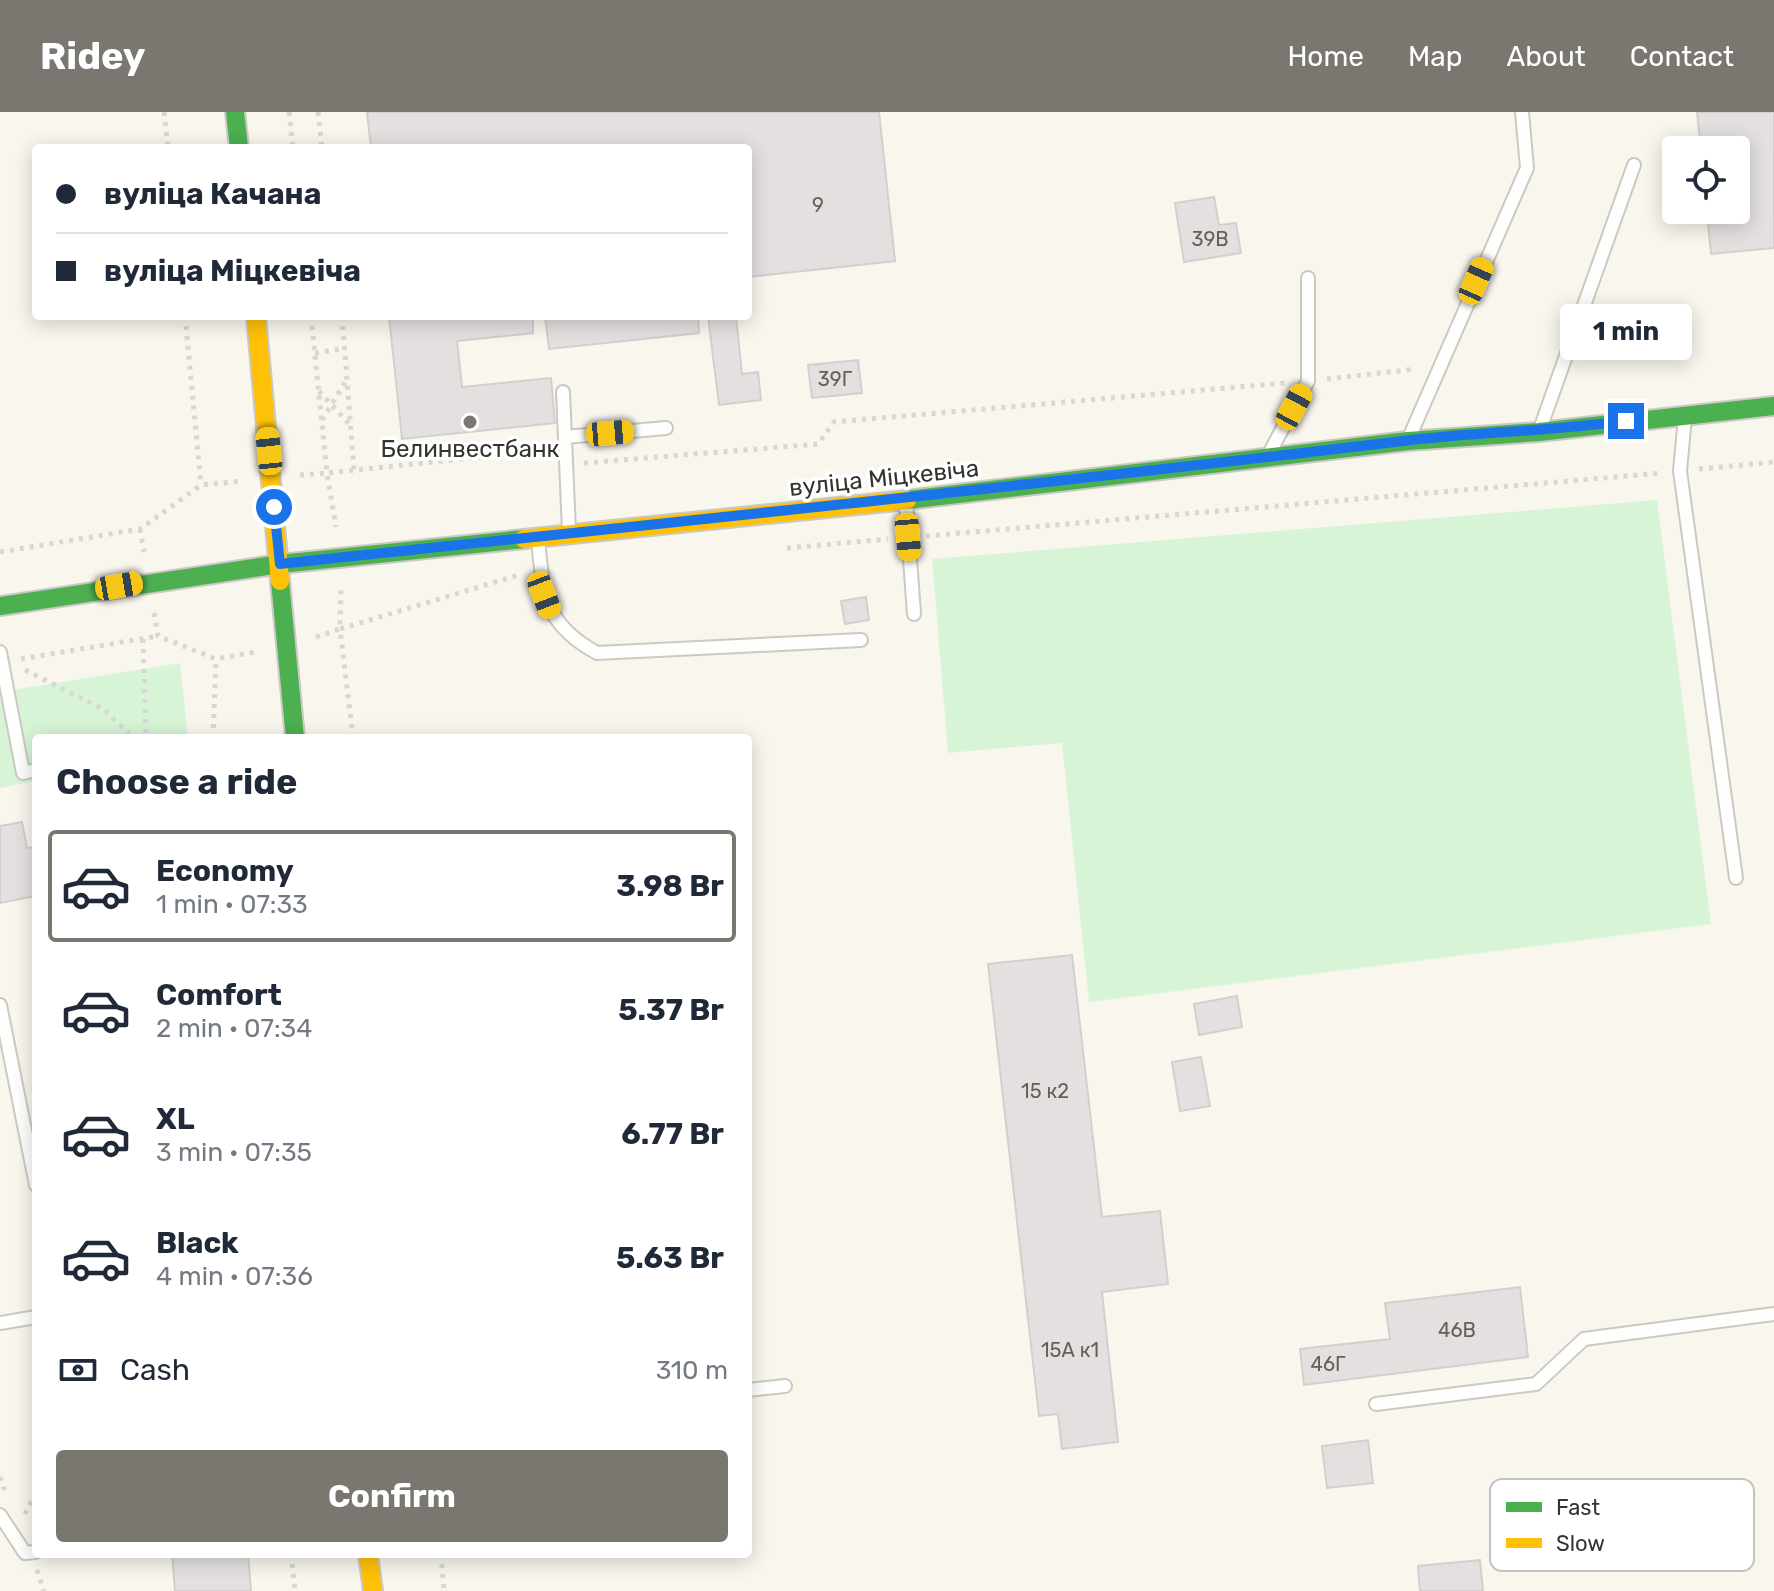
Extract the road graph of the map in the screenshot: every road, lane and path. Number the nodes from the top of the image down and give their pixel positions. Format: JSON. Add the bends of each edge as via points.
{"nodes":[{"id":1,"x":164,"y":112,"type":"edge"},
{"id":2,"x":235,"y":112,"type":"edge"},
{"id":3,"x":289,"y":112,"type":"edge"},
{"id":4,"x":318,"y":112,"type":"edge"},
{"id":5,"x":1522,"y":112,"type":"edge"},
{"id":6,"x":168,"y":144,"type":"edge"},
{"id":7,"x":239,"y":144,"type":"edge"},
{"id":8,"x":293,"y":144,"type":"edge"},
{"id":9,"x":322,"y":144,"type":"edge"},
{"id":10,"x":1634,"y":165,"type":"dead end"},
{"id":11,"x":1308,"y":278,"type":"dead end"},
{"id":12,"x":185,"y":320,"type":"edge"},
{"id":13,"x":256,"y":320,"type":"edge"},
{"id":14,"x":311,"y":320,"type":"edge"},
{"id":15,"x":342,"y":320,"type":"edge"},
{"id":16,"x":346,"y":348,"type":"junction"},
{"id":17,"x":315,"y":353,"type":"junction"},
{"id":18,"x":1438,"y":366,"type":"junction"},
{"id":19,"x":346,"y":380,"type":"junction"},
{"id":20,"x":1308,"y":381,"type":"junction"},
{"id":21,"x":319,"y":390,"type":"junction"},
{"id":22,"x":563,"y":392,"type":"dead end"},
{"id":23,"x":331,"y":404,"type":"junction"},
{"id":24,"x":1774,"y":406,"type":"edge"},
{"id":25,"x":1685,"y":414,"type":"junction"},
{"id":26,"x":322,"y":421,"type":"junction"},
{"id":27,"x":350,"y":425,"type":"junction"},
{"id":28,"x":666,"y":428,"type":"dead end"},
{"id":29,"x":1539,"y":432,"type":"junction"},
{"id":30,"x":1408,"y":441,"type":"junction"},
{"id":31,"x":565,"y":443,"type":"junction"},
{"id":32,"x":1267,"y":459,"type":"junction"},
{"id":33,"x":1774,"y":462,"type":"edge"},
{"id":34,"x":354,"y":470,"type":"junction"},
{"id":35,"x":1680,"y":471,"type":"junction"},
{"id":36,"x":201,"y":485,"type":"dead end"},
{"id":37,"x":905,"y":500,"type":"junction"},
{"id":38,"x":140,"y":529,"type":"dead end"},
{"id":39,"x":569,"y":534,"type":"junction"},
{"id":40,"x":908,"y":537,"type":"junction"},
{"id":41,"x":538,"y":538,"type":"junction"},
{"id":42,"x":771,"y":549,"type":"dead end"},
{"id":43,"x":0,"y":552,"type":"edge"},
{"id":44,"x":280,"y":564,"type":"junction"},
{"id":45,"x":541,"y":568,"type":"junction"},
{"id":46,"x":0,"y":606,"type":"edge"},
{"id":47,"x":914,"y":614,"type":"dead end"},
{"id":48,"x":158,"y":636,"type":"dead end"},
{"id":49,"x":143,"y":639,"type":"junction"},
{"id":50,"x":861,"y":640,"type":"dead end"},
{"id":51,"x":1,"y":657,"type":"edge"},
{"id":52,"x":216,"y":659,"type":"dead end"},
{"id":53,"x":17,"y":666,"type":"dead end"},
{"id":54,"x":129,"y":734,"type":"edge"},
{"id":55,"x":146,"y":734,"type":"edge"},
{"id":56,"x":213,"y":734,"type":"edge"},
{"id":57,"x":295,"y":734,"type":"edge"},
{"id":58,"x":353,"y":734,"type":"edge"},
{"id":59,"x":32,"y":771,"type":"edge"},
{"id":60,"x":1736,"y":878,"type":"dead end"},
{"id":61,"x":0,"y":1005,"type":"edge"},
{"id":62,"x":32,"y":1165,"type":"edge"},
{"id":63,"x":1774,"y":1314,"type":"edge"},
{"id":64,"x":32,"y":1318,"type":"edge"},
{"id":65,"x":0,"y":1323,"type":"edge"},
{"id":66,"x":785,"y":1386,"type":"dead end"},
{"id":67,"x":752,"y":1390,"type":"edge"},
{"id":68,"x":1376,"y":1404,"type":"dead end"},
{"id":69,"x":32,"y":1500,"type":"edge"},
{"id":70,"x":0,"y":1515,"type":"edge"},
{"id":71,"x":24,"y":1517,"type":"dead end"},
{"id":72,"x":32,"y":1552,"type":"edge"},
{"id":73,"x":291,"y":1558,"type":"edge"},
{"id":74,"x":369,"y":1558,"type":"edge"},
{"id":75,"x":441,"y":1558,"type":"edge"},
{"id":76,"x":295,"y":1591,"type":"edge"},
{"id":77,"x":373,"y":1591,"type":"edge"},
{"id":78,"x":444,"y":1591,"type":"edge"}],
"edges":[{"from":1,"to":6,"type":"path"},
{"from":2,"to":7,"type":"street"},
{"from":3,"to":8,"type":"path"},
{"from":4,"to":9,"type":"path"},
{"from":5,"to":18,"type":"lane","via":[[1527,168]]},
{"from":10,"to":29,"type":"lane"},
{"from":11,"to":20,"type":"lane"},
{"from":12,"to":36,"type":"path"},
{"from":13,"to":44,"type":"street"},
{"from":14,"to":17,"type":"path"},
{"from":15,"to":16,"type":"path"},
{"from":16,"to":17,"type":"path"},
{"from":16,"to":19,"type":"path"},
{"from":17,"to":21,"type":"path"},
{"from":18,"to":20,"type":"path"},
{"from":18,"to":30,"type":"lane"},
{"from":19,"to":23,"type":"path"},
{"from":19,"to":27,"type":"path"},
{"from":20,"to":31,"type":"path","via":[[834,422],[818,444],[586,464]]},
{"from":20,"to":32,"type":"lane"},
{"from":21,"to":23,"type":"path"},
{"from":21,"to":26,"type":"path"},
{"from":22,"to":31,"type":"lane"},
{"from":23,"to":26,"type":"path"},
{"from":23,"to":27,"type":"path"},
{"from":24,"to":25,"type":"street","name":"вуліца Міцкевіча"},
{"from":25,"to":29,"type":"street","name":"вуліца Міцкевіча"},
{"from":25,"to":35,"type":"lane"},
{"from":26,"to":34,"type":"path","via":[[327,473]]},
{"from":27,"to":34,"type":"path"},
{"from":28,"to":31,"type":"lane"},
{"from":29,"to":30,"type":"street","name":"вуліца Міцкевіча"},
{"from":30,"to":32,"type":"street","name":"вуліца Міцкевіча"},
{"from":31,"to":34,"type":"path"},
{"from":31,"to":39,"type":"lane"},
{"from":32,"to":37,"type":"street","name":"вуліца Міцкевіча"},
{"from":33,"to":35,"type":"path"},
{"from":35,"to":40,"type":"path"},
{"from":35,"to":60,"type":"lane"},
{"from":37,"to":39,"type":"street","name":"вуліца Міцкевіча"},
{"from":37,"to":40,"type":"lane"},
{"from":38,"to":43,"type":"path"},
{"from":39,"to":41,"type":"street","name":"вуліца Міцкевіча"},
{"from":40,"to":42,"type":"path"},
{"from":40,"to":47,"type":"lane"},
{"from":41,"to":44,"type":"street","name":"вуліца Міцкевіча"},
{"from":41,"to":45,"type":"lane"},
{"from":44,"to":46,"type":"street","name":"вуліца Міцкевіча"},
{"from":44,"to":57,"type":"street"},
{"from":45,"to":50,"type":"lane","via":[[554,620],[572,640],[597,653]]},
{"from":45,"to":58,"type":"path","via":[[340,629]]},
{"from":48,"to":49,"type":"path"},
{"from":49,"to":51,"type":"path"},
{"from":49,"to":55,"type":"path"},
{"from":51,"to":59,"type":"lane","via":[[23,773]]},
{"from":52,"to":56,"type":"path"},
{"from":53,"to":54,"type":"path","via":[[105,710]]},
{"from":61,"to":62,"type":"lane"},
{"from":63,"to":68,"type":"lane","via":[[1584,1339],[1536,1384]]},
{"from":64,"to":65,"type":"lane"},
{"from":66,"to":67,"type":"lane"},
{"from":69,"to":71,"type":"path"},
{"from":70,"to":72,"type":"lane","via":[[25,1553]]},
{"from":73,"to":76,"type":"path"},
{"from":74,"to":77,"type":"street"},
{"from":75,"to":78,"type":"path"}]}
